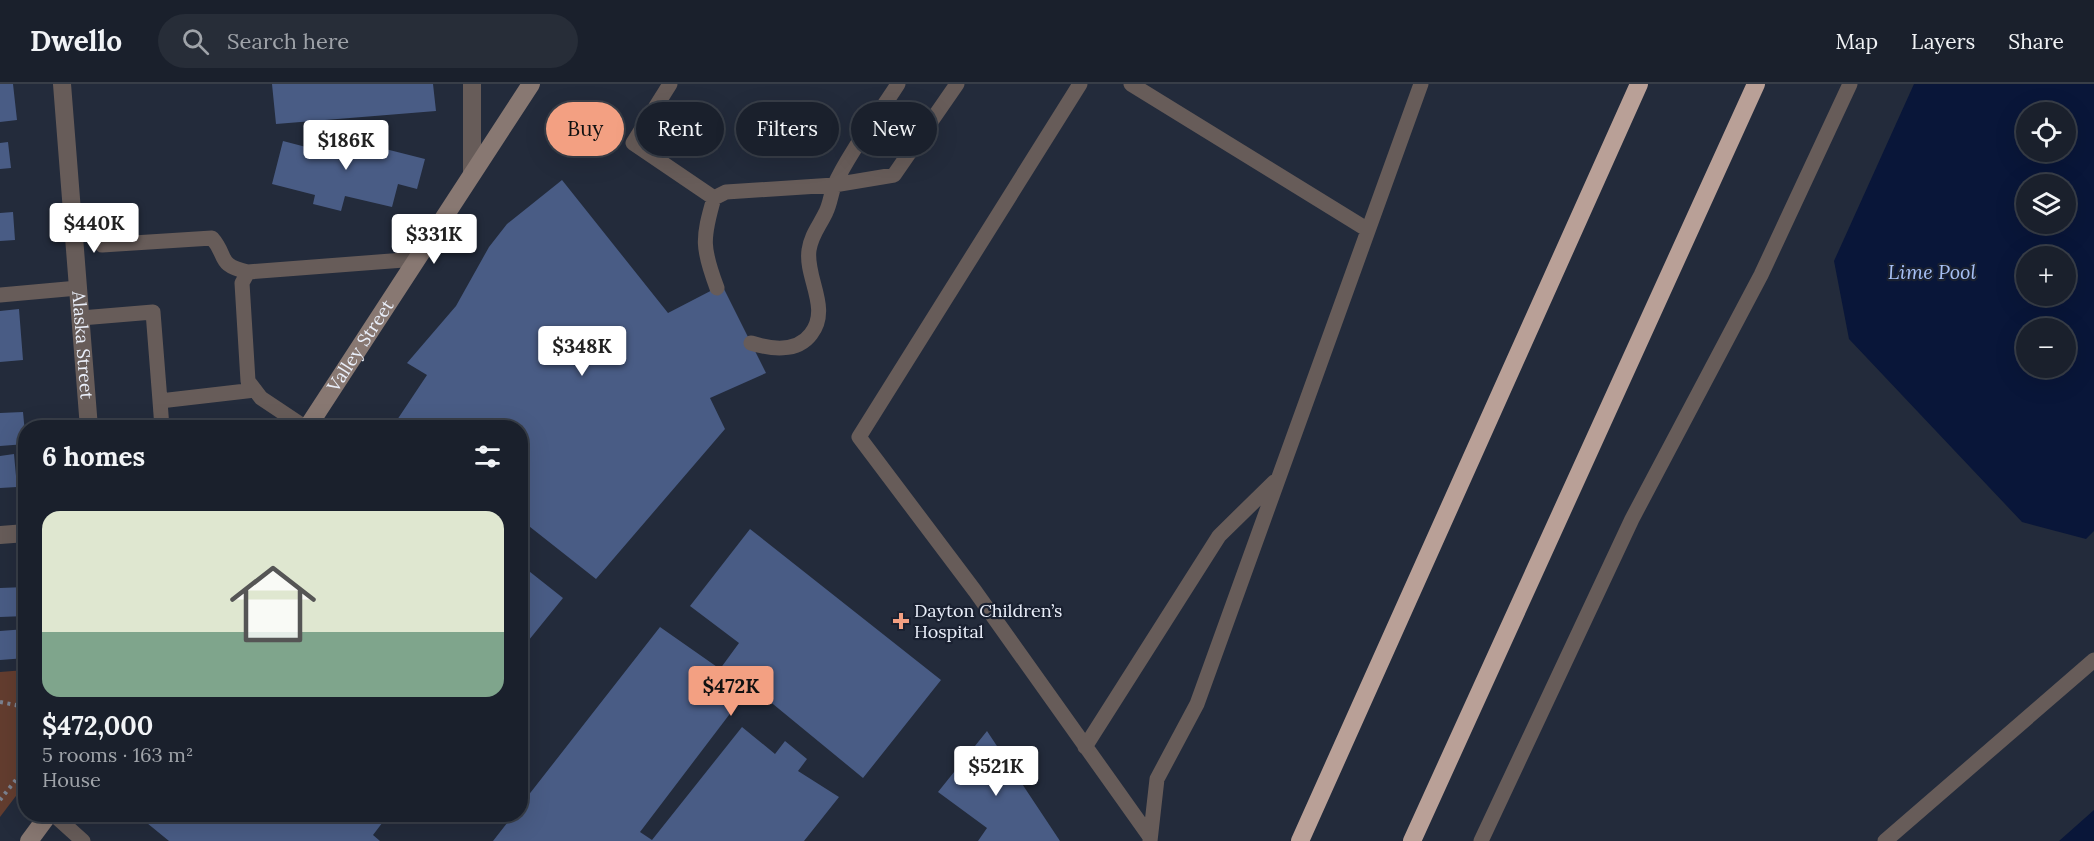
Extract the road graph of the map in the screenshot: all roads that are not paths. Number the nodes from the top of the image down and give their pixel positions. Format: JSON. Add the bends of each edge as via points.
{"nodes":[{"id":1,"x":62,"y":84,"type":"edge"},
{"id":2,"x":472,"y":84,"type":"edge"},
{"id":3,"x":531,"y":84,"type":"edge"},
{"id":4,"x":670,"y":84,"type":"edge"},
{"id":5,"x":898,"y":84,"type":"edge"},
{"id":6,"x":957,"y":84,"type":"edge"},
{"id":7,"x":1080,"y":84,"type":"edge"},
{"id":8,"x":1131,"y":84,"type":"edge"},
{"id":9,"x":1421,"y":84,"type":"edge"},
{"id":10,"x":1639,"y":84,"type":"edge"},
{"id":11,"x":1756,"y":84,"type":"edge"},
{"id":12,"x":1850,"y":84,"type":"edge"},
{"id":13,"x":472,"y":173,"type":"junction"},
{"id":14,"x":834,"y":185,"type":"junction"},
{"id":15,"x":714,"y":198,"type":"junction"},
{"id":16,"x":1368,"y":230,"type":"junction"},
{"id":17,"x":102,"y":245,"type":"dead end"},
{"id":18,"x":417,"y":259,"type":"junction"},
{"id":19,"x":248,"y":272,"type":"junction"},
{"id":20,"x":78,"y":288,"type":"junction"},
{"id":21,"x":717,"y":288,"type":"dead end"},
{"id":22,"x":0,"y":295,"type":"edge"},
{"id":23,"x":81,"y":318,"type":"junction"},
{"id":24,"x":751,"y":343,"type":"dead end"},
{"id":25,"x":255,"y":390,"type":"junction"},
{"id":26,"x":160,"y":401,"type":"junction"},
{"id":27,"x":88,"y":420,"type":"edge"},
{"id":28,"x":161,"y":420,"type":"edge"},
{"id":29,"x":295,"y":420,"type":"edge"},
{"id":30,"x":312,"y":420,"type":"edge"},
{"id":31,"x":1279,"y":478,"type":"junction"},
{"id":32,"x":18,"y":534,"type":"edge"},
{"id":33,"x":0,"y":535,"type":"edge"},
{"id":34,"x":2094,"y":660,"type":"edge"},
{"id":35,"x":1085,"y":747,"type":"junction"},
{"id":36,"x":44,"y":822,"type":"edge"},
{"id":37,"x":60,"y":822,"type":"edge"},
{"id":38,"x":1150,"y":839,"type":"edge"},
{"id":39,"x":29,"y":841,"type":"edge"},
{"id":40,"x":83,"y":841,"type":"edge"},
{"id":41,"x":1300,"y":841,"type":"edge"},
{"id":42,"x":1412,"y":841,"type":"edge"},
{"id":43,"x":1481,"y":841,"type":"edge"},
{"id":44,"x":1885,"y":841,"type":"edge"}],
"edges":[{"from":1,"to":20,"type":"street","name":"Alaska Street"},
{"from":2,"to":13,"type":"street"},
{"from":3,"to":13,"type":"main road","name":"Valley Street"},
{"from":4,"to":15,"type":"lane","via":[[633,143]]},
{"from":5,"to":14,"type":"lane"},
{"from":6,"to":14,"type":"lane","via":[[894,175]]},
{"from":7,"to":35,"type":"lane","via":[[859,437],[975,591]]},
{"from":8,"to":16,"type":"lane"},
{"from":9,"to":16,"type":"lane"},
{"from":10,"to":41,"type":"highway"},
{"from":11,"to":42,"type":"highway"},
{"from":12,"to":43,"type":"lane","via":[[1761,275],[1632,519]]},
{"from":13,"to":18,"type":"main road","name":"Valley Street"},
{"from":14,"to":15,"type":"lane","via":[[726,192]]},
{"from":14,"to":24,"type":"lane","via":[[809,250],[819,302],[818,323],[810,337],[796,345],[778,349]]},
{"from":15,"to":21,"type":"lane","via":[[704,233],[705,255]]},
{"from":16,"to":31,"type":"lane"},
{"from":17,"to":19,"type":"lane","via":[[212,238],[221,258]]},
{"from":18,"to":19,"type":"lane"},
{"from":18,"to":30,"type":"main road","name":"Valley Street"},
{"from":19,"to":25,"type":"lane","via":[[242,282],[242,294],[248,381]]},
{"from":20,"to":22,"type":"lane"},
{"from":20,"to":23,"type":"street","name":"Alaska Street"},
{"from":23,"to":26,"type":"lane","via":[[153,312]]},
{"from":23,"to":27,"type":"street","name":"Alaska Street"},
{"from":25,"to":26,"type":"lane"},
{"from":25,"to":29,"type":"lane"},
{"from":26,"to":28,"type":"lane"},
{"from":31,"to":35,"type":"lane","via":[[1219,536]]},
{"from":31,"to":38,"type":"lane","via":[[1197,704],[1157,779]]},
{"from":32,"to":33,"type":"street"},
{"from":34,"to":44,"type":"lane"},
{"from":35,"to":38,"type":"lane"},
{"from":36,"to":39,"type":"main road"},
{"from":37,"to":40,"type":"lane"}]}
